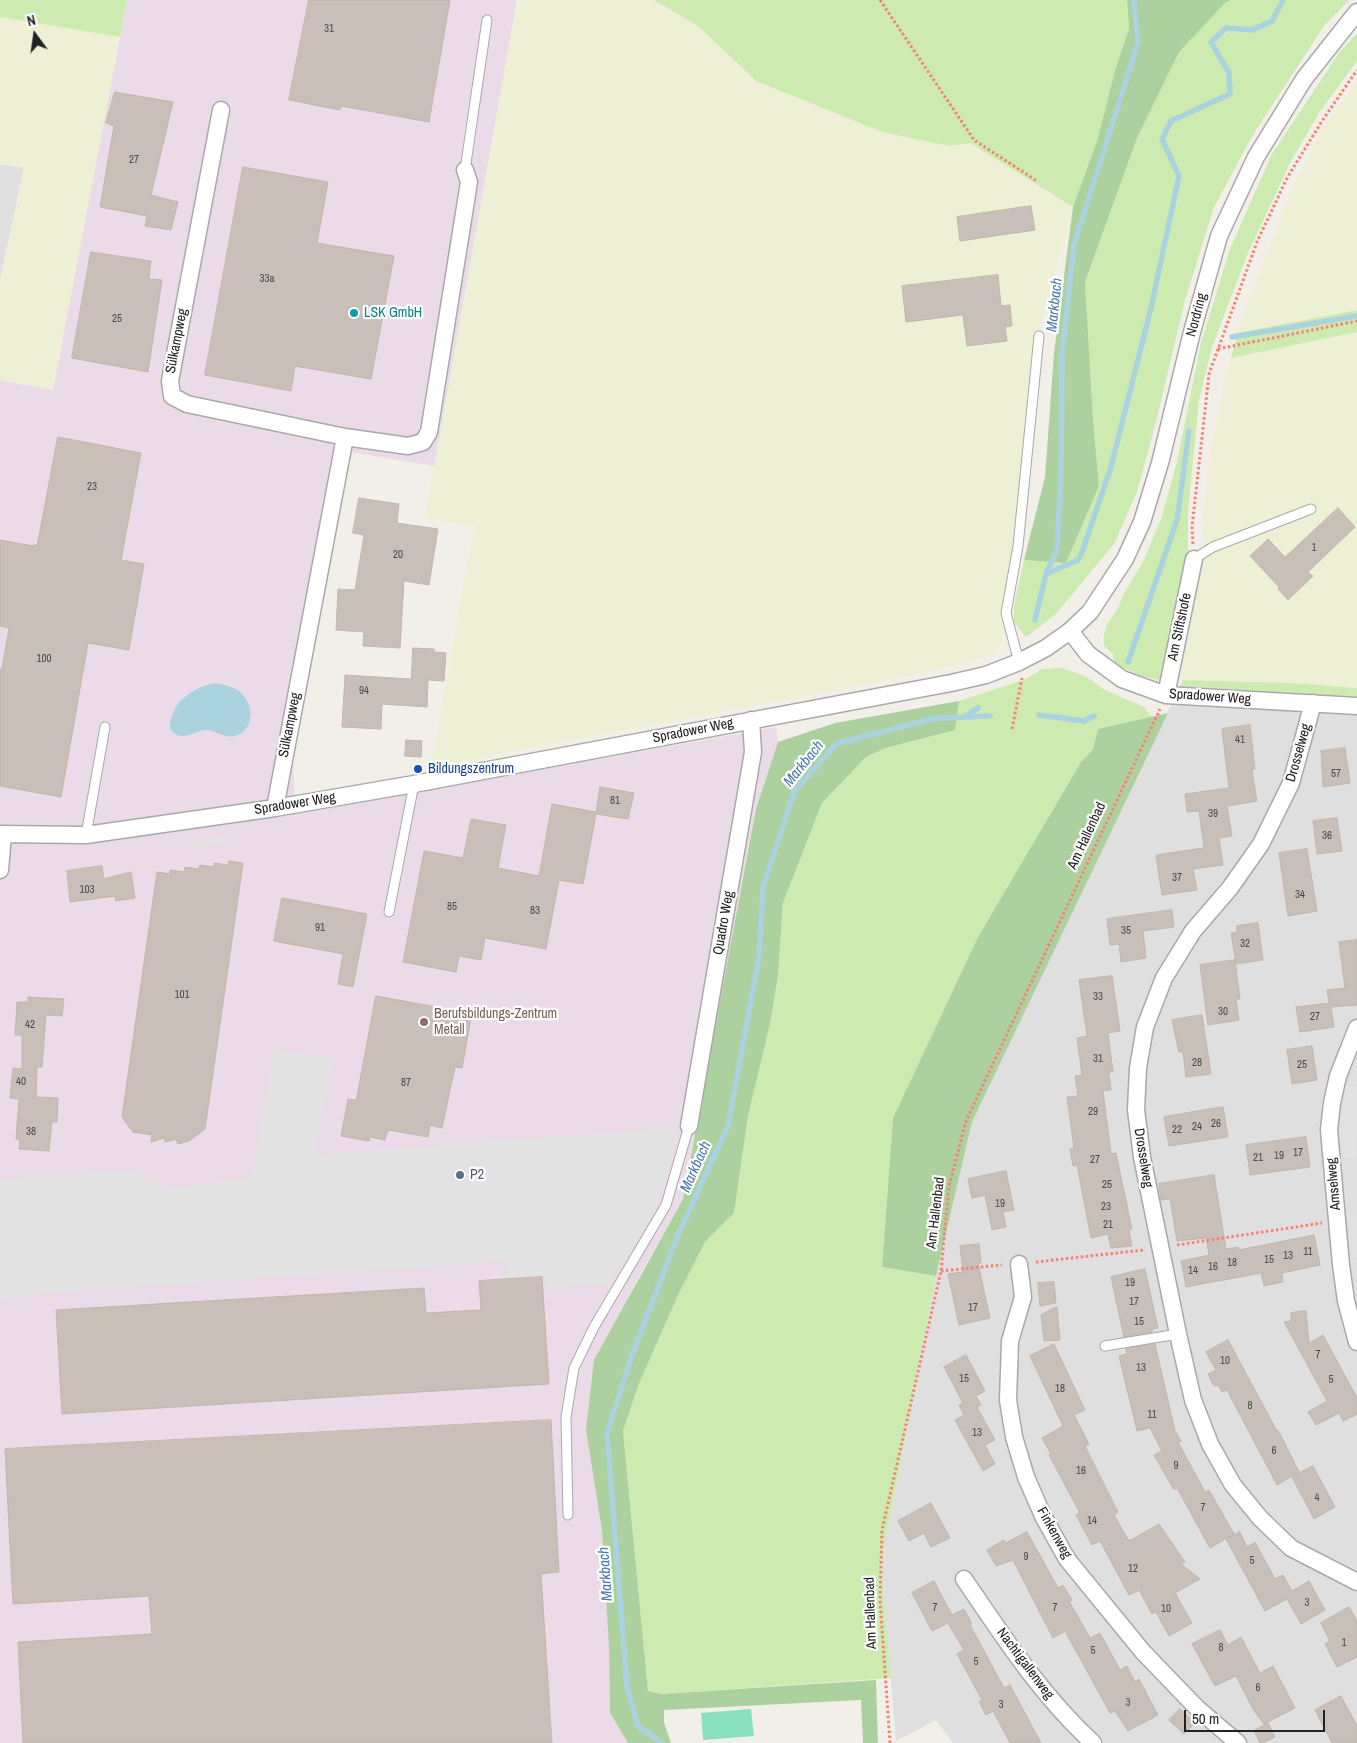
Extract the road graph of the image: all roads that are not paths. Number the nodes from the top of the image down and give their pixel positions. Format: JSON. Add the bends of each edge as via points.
{"nodes":[{"id":1,"x":1357,"y":12,"type":"edge"},
{"id":2,"x":487,"y":20,"type":"dead end"},
{"id":3,"x":221,"y":110,"type":"dead end"},
{"id":4,"x":465,"y":170,"type":"joint"},
{"id":5,"x":1039,"y":336,"type":"dead end"},
{"id":6,"x":345,"y":437,"type":"junction"},
{"id":7,"x":1310,"y":509,"type":"dead end"},
{"id":8,"x":1194,"y":559,"type":"joint"},
{"id":9,"x":1070,"y":631,"type":"junction"},
{"id":10,"x":1019,"y":662,"type":"junction"},
{"id":11,"x":1166,"y":695,"type":"junction"},
{"id":12,"x":1313,"y":703,"type":"junction"},
{"id":13,"x":1357,"y":706,"type":"edge"},
{"id":14,"x":751,"y":720,"type":"junction"},
{"id":15,"x":105,"y":727,"type":"dead end"},
{"id":16,"x":414,"y":784,"type":"junction"},
{"id":17,"x":275,"y":808,"type":"junction"},
{"id":18,"x":2,"y":835,"type":"edge"},
{"id":19,"x":86,"y":836,"type":"junction"},
{"id":20,"x":0,"y":870,"type":"edge"},
{"id":21,"x":389,"y":912,"type":"dead end"},
{"id":22,"x":1357,"y":1028,"type":"edge"},
{"id":23,"x":689,"y":1126,"type":"joint"},
{"id":24,"x":1019,"y":1264,"type":"road end"},
{"id":25,"x":1178,"y":1334,"type":"junction"},
{"id":26,"x":1357,"y":1342,"type":"edge"},
{"id":27,"x":1105,"y":1346,"type":"dead end"},
{"id":28,"x":568,"y":1515,"type":"dead end"},
{"id":29,"x":964,"y":1579,"type":"dead end"},
{"id":30,"x":1357,"y":1582,"type":"edge"},
{"id":31,"x":1093,"y":1743,"type":"edge"},
{"id":32,"x":1238,"y":1743,"type":"edge"}],
"edges":[{"from":1,"to":9,"type":"street","name":"Nordring","via":[[1304,79],[1256,157],[1219,236],[1142,522],[1118,572],[1090,612]]},
{"from":2,"to":4,"type":"lane"},
{"from":3,"to":6,"type":"street","name":"Sülkampweg","via":[[170,380],[172,396],[186,404]]},
{"from":4,"to":6,"type":"street","name":"Sülkampweg","via":[[469,182],[429,432],[423,442],[408,446]]},
{"from":5,"to":10,"type":"lane","via":[[1018,546],[1006,613]]},
{"from":6,"to":17,"type":"street","name":"Sülkampweg"},
{"from":7,"to":8,"type":"lane","via":[[1213,546]]},
{"from":8,"to":11,"type":"street","name":"Am Stiftshofe"},
{"from":9,"to":10,"type":"street","name":"Spradower Weg"},
{"from":9,"to":11,"type":"street","name":"Spradower Weg","via":[[1088,654],[1122,679]]},
{"from":10,"to":14,"type":"street","name":"Spradower Weg","via":[[986,675],[951,683]]},
{"from":11,"to":12,"type":"street","name":"Spradower Weg"},
{"from":12,"to":13,"type":"street","name":"Spradower Weg"},
{"from":12,"to":25,"type":"street","name":"Drosselweg","via":[[1291,784],[1261,844],[1194,931],[1164,978],[1145,1027],[1138,1068],[1136,1110],[1142,1157]]},
{"from":14,"to":16,"type":"street","name":"Spradower Weg"},
{"from":14,"to":23,"type":"street","name":"Quadro Weg","via":[[753,752]]},
{"from":15,"to":19,"type":"lane"},
{"from":16,"to":17,"type":"street","name":"Spradower Weg"},
{"from":16,"to":21,"type":"lane"},
{"from":17,"to":19,"type":"street","name":"Spradower Weg"},
{"from":18,"to":19,"type":"street","name":"Spradower Weg"},
{"from":18,"to":20,"type":"street"},
{"from":22,"to":26,"type":"street","name":"Amselweg","via":[[1338,1076],[1329,1130],[1340,1265]]},
{"from":23,"to":28,"type":"lane","via":[[666,1205],[594,1327],[574,1368],[566,1417]]},
{"from":24,"to":32,"type":"street","name":"Finkenweg","via":[[1023,1297],[1010,1341],[1008,1400],[1014,1437],[1042,1516],[1067,1559],[1143,1652],[1198,1709]]},
{"from":25,"to":27,"type":"lane"},
{"from":25,"to":30,"type":"street","name":"Drosselweg","via":[[1193,1400],[1210,1444],[1233,1485],[1291,1548]]},
{"from":29,"to":31,"type":"street","name":"Nachtigallenweg","via":[[1040,1688]]}]}
